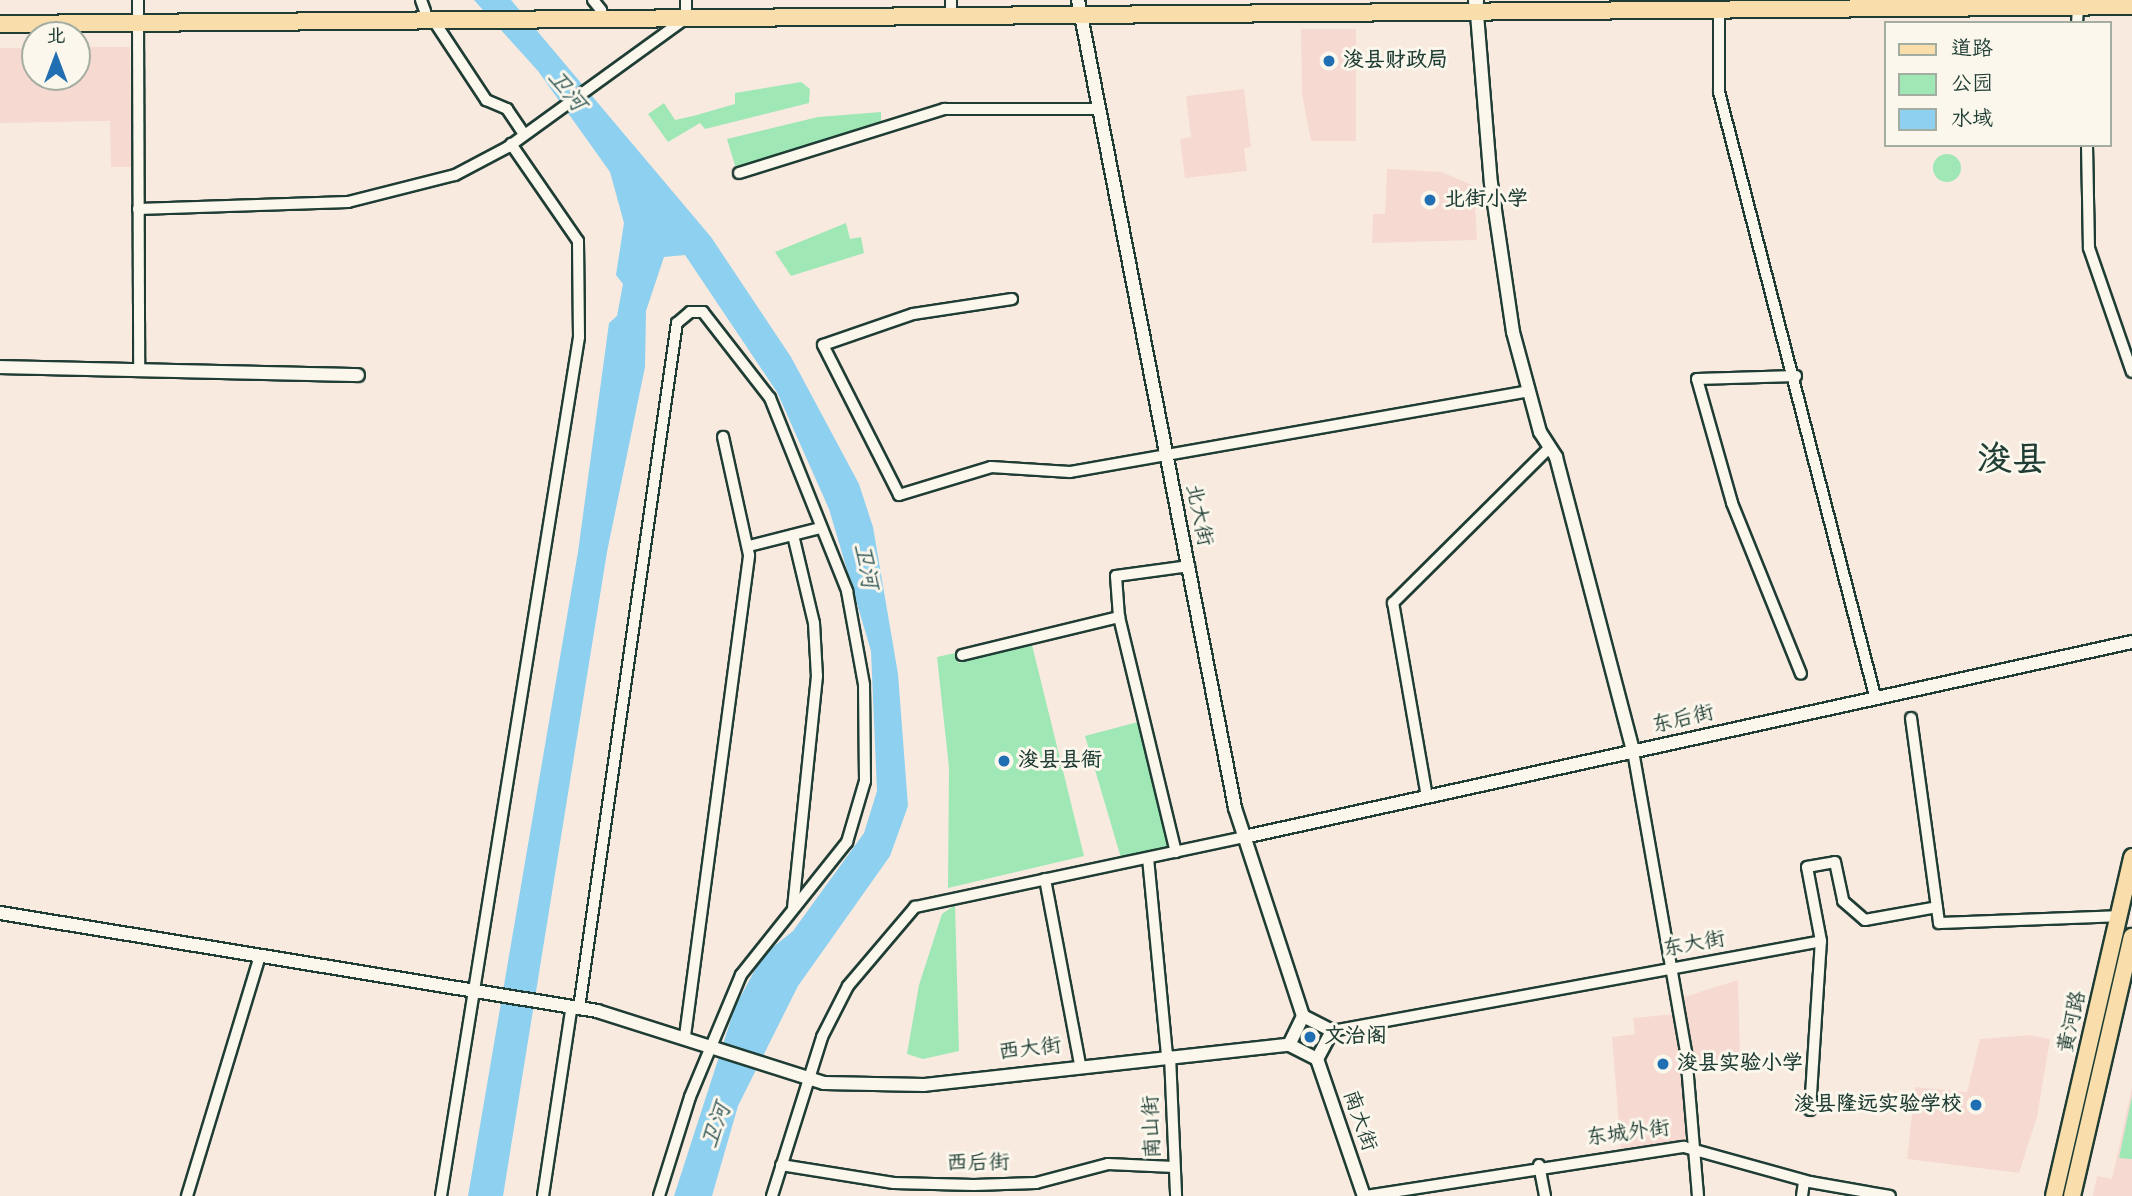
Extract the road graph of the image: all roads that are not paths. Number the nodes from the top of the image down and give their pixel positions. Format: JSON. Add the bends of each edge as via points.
{"nodes":[{"id":1,"x":951,"y":3,"type":"edge"},
{"id":2,"x":1476,"y":3,"type":"edge"},
{"id":3,"x":1714,"y":5,"type":"edge"},
{"id":4,"x":2132,"y":6,"type":"edge"},
{"id":5,"x":1079,"y":7,"type":"edge"},
{"id":6,"x":686,"y":9,"type":"edge"},
{"id":7,"x":593,"y":10,"type":"edge"},
{"id":8,"x":138,"y":12,"type":"edge"},
{"id":9,"x":431,"y":13,"type":"edge"},
{"id":10,"x":0,"y":15,"type":"edge"},
{"id":11,"x":2077,"y":15,"type":"edge"},
{"id":12,"x":0,"y":24,"type":"edge"},
{"id":13,"x":1098,"y":109,"type":"junction"},
{"id":14,"x":524,"y":134,"type":"junction"},
{"id":15,"x":511,"y":144,"type":"junction"},
{"id":16,"x":2087,"y":147,"type":"edge"},
{"id":17,"x":739,"y":173,"type":"dead end"},
{"id":18,"x":138,"y":209,"type":"junction"},
{"id":19,"x":1012,"y":299,"type":"dead end"},
{"id":20,"x":0,"y":367,"type":"edge"},
{"id":21,"x":139,"y":369,"type":"junction"},
{"id":22,"x":2132,"y":372,"type":"edge"},
{"id":23,"x":358,"y":375,"type":"dead end"},
{"id":24,"x":1796,"y":376,"type":"junction"},
{"id":25,"x":1529,"y":391,"type":"junction"},
{"id":26,"x":723,"y":437,"type":"dead end"},
{"id":27,"x":1549,"y":448,"type":"junction"},
{"id":28,"x":1166,"y":458,"type":"junction"},
{"id":29,"x":820,"y":528,"type":"junction"},
{"id":30,"x":793,"y":535,"type":"junction"},
{"id":31,"x":749,"y":547,"type":"junction"},
{"id":32,"x":1189,"y":566,"type":"junction"},
{"id":33,"x":1119,"y":617,"type":"junction"},
{"id":34,"x":2132,"y":642,"type":"edge"},
{"id":35,"x":962,"y":655,"type":"dead end"},
{"id":36,"x":1801,"y":674,"type":"dead end"},
{"id":37,"x":1875,"y":696,"type":"junction"},
{"id":38,"x":1911,"y":718,"type":"dead end"},
{"id":39,"x":1633,"y":751,"type":"junction"},
{"id":40,"x":1427,"y":797,"type":"junction"},
{"id":41,"x":1244,"y":837,"type":"junction"},
{"id":42,"x":1176,"y":852,"type":"junction"},
{"id":43,"x":2132,"y":857,"type":"edge"},
{"id":44,"x":1148,"y":858,"type":"junction"},
{"id":45,"x":1045,"y":879,"type":"junction"},
{"id":46,"x":793,"y":907,"type":"junction"},
{"id":47,"x":1937,"y":907,"type":"junction"},
{"id":48,"x":0,"y":913,"type":"edge"},
{"id":49,"x":2118,"y":916,"type":"junction"},
{"id":50,"x":2132,"y":937,"type":"edge"},
{"id":51,"x":1821,"y":941,"type":"junction"},
{"id":52,"x":260,"y":956,"type":"junction"},
{"id":53,"x":2129,"y":961,"type":"edge"},
{"id":54,"x":1671,"y":969,"type":"junction"},
{"id":55,"x":482,"y":992,"type":"junction"},
{"id":56,"x":570,"y":1008,"type":"junction"},
{"id":57,"x":1303,"y":1016,"type":"junction"},
{"id":58,"x":1332,"y":1031,"type":"junction"},
{"id":59,"x":685,"y":1036,"type":"junction"},
{"id":60,"x":713,"y":1045,"type":"junction"},
{"id":61,"x":1289,"y":1045,"type":"junction"},
{"id":62,"x":1168,"y":1056,"type":"junction"},
{"id":63,"x":1317,"y":1059,"type":"junction"},
{"id":64,"x":1080,"y":1064,"type":"junction"},
{"id":65,"x":806,"y":1079,"type":"junction"},
{"id":66,"x":1810,"y":1110,"type":"dead end"},
{"id":67,"x":1696,"y":1151,"type":"junction"},
{"id":68,"x":781,"y":1165,"type":"junction"},
{"id":69,"x":1539,"y":1165,"type":"junction"},
{"id":70,"x":1174,"y":1167,"type":"junction"},
{"id":71,"x":1804,"y":1181,"type":"junction"},
{"id":72,"x":898,"y":1183,"type":"junction"},
{"id":73,"x":187,"y":1196,"type":"edge"},
{"id":74,"x":441,"y":1196,"type":"edge"},
{"id":75,"x":543,"y":1196,"type":"edge"},
{"id":76,"x":659,"y":1196,"type":"edge"},
{"id":77,"x":772,"y":1196,"type":"edge"},
{"id":78,"x":898,"y":1196,"type":"edge"},
{"id":79,"x":1176,"y":1196,"type":"edge"},
{"id":80,"x":1365,"y":1196,"type":"edge"},
{"id":81,"x":1545,"y":1196,"type":"edge"},
{"id":82,"x":1698,"y":1196,"type":"edge"},
{"id":83,"x":1802,"y":1196,"type":"edge"},
{"id":84,"x":1890,"y":1196,"type":"edge"},
{"id":85,"x":2054,"y":1196,"type":"edge"},
{"id":86,"x":2073,"y":1196,"type":"edge"}],
"edges":[{"from":1,"to":5,"type":"main road"},
{"from":1,"to":6,"type":"main road"},
{"from":2,"to":3,"type":"main road"},
{"from":2,"to":5,"type":"main road"},
{"from":2,"to":25,"type":"street","via":[[1501,266]]},
{"from":3,"to":11,"type":"main road"},
{"from":3,"to":24,"type":"street","via":[[1719,92]]},
{"from":4,"to":11,"type":"main road"},
{"from":5,"to":6,"type":"main road"},
{"from":5,"to":13,"type":"street","name":"北大街"},
{"from":6,"to":7,"type":"main road"},
{"from":6,"to":14,"type":"street"},
{"from":7,"to":9,"type":"main road"},
{"from":8,"to":9,"type":"main road"},
{"from":8,"to":10,"type":"main road"},
{"from":8,"to":12,"type":"main road"},
{"from":8,"to":18,"type":"street"},
{"from":9,"to":14,"type":"street","via":[[486,100],[508,109]]},
{"from":13,"to":17,"type":"street","via":[[944,109]]},
{"from":13,"to":28,"type":"street","name":"北大街"},
{"from":14,"to":15,"type":"street"},
{"from":15,"to":18,"type":"street","via":[[454,174],[348,202]]},
{"from":15,"to":55,"type":"street","via":[[578,241],[579,337]]},
{"from":16,"to":22,"type":"street","via":[[2089,248]]},
{"from":18,"to":21,"type":"street"},
{"from":19,"to":28,"type":"street","via":[[913,314],[823,345],[899,495],[990,467],[1070,472]]},
{"from":20,"to":21,"type":"street"},
{"from":21,"to":23,"type":"street"},
{"from":24,"to":36,"type":"street","via":[[1697,379],[1732,503]]},
{"from":24,"to":37,"type":"street"},
{"from":25,"to":27,"type":"street"},
{"from":25,"to":28,"type":"street"},
{"from":26,"to":31,"type":"street"},
{"from":27,"to":39,"type":"street"},
{"from":27,"to":40,"type":"street","via":[[1394,603]]},
{"from":28,"to":32,"type":"street","name":"北大街"},
{"from":29,"to":30,"type":"street"},
{"from":29,"to":46,"type":"street","via":[[855,628],[864,685],[865,781],[854,829],[812,892]]},
{"from":29,"to":56,"type":"street","via":[[766,391],[710,316],[690,312],[680,318]]},
{"from":30,"to":31,"type":"street"},
{"from":30,"to":46,"type":"street","via":[[814,623],[817,676]]},
{"from":31,"to":59,"type":"street"},
{"from":32,"to":33,"type":"street","via":[[1116,576]]},
{"from":32,"to":41,"type":"street","name":"北大街"},
{"from":33,"to":35,"type":"street"},
{"from":33,"to":42,"type":"street"},
{"from":34,"to":37,"type":"street","name":"东后街"},
{"from":37,"to":39,"type":"street","name":"东后街"},
{"from":38,"to":47,"type":"street"},
{"from":39,"to":40,"type":"street","name":"东后街"},
{"from":39,"to":54,"type":"street"},
{"from":40,"to":41,"type":"street","name":"东后街"},
{"from":41,"to":42,"type":"street"},
{"from":41,"to":57,"type":"street","name":"北大街"},
{"from":42,"to":44,"type":"street"},
{"from":43,"to":49,"type":"main road","name":"黄河路"},
{"from":44,"to":45,"type":"street"},
{"from":44,"to":62,"type":"street","name":"南山街"},
{"from":45,"to":64,"type":"street"},
{"from":45,"to":65,"type":"street","via":[[907,913],[848,986]]},
{"from":46,"to":60,"type":"street","via":[[741,975]]},
{"from":47,"to":49,"type":"street","via":[[1939,923]]},
{"from":47,"to":51,"type":"street","via":[[1865,920],[1843,901],[1835,862],[1807,867]]},
{"from":48,"to":52,"type":"street","name":"西大街"},
{"from":49,"to":85,"type":"main road","name":"黄河路"},
{"from":50,"to":53,"type":"main road","name":"黄河路"},
{"from":51,"to":54,"type":"street","name":"东大街"},
{"from":51,"to":66,"type":"street"},
{"from":52,"to":55,"type":"street","name":"西大街"},
{"from":52,"to":73,"type":"street"},
{"from":53,"to":86,"type":"main road","name":"黄河路"},
{"from":54,"to":58,"type":"street","name":"东大街"},
{"from":54,"to":67,"type":"street"},
{"from":55,"to":56,"type":"street","name":"西大街"},
{"from":55,"to":74,"type":"street"},
{"from":56,"to":59,"type":"street","name":"西大街"},
{"from":56,"to":75,"type":"street"},
{"from":57,"to":58,"type":"street"},
{"from":57,"to":61,"type":"street"},
{"from":58,"to":63,"type":"street"},
{"from":59,"to":60,"type":"street","name":"西大街"},
{"from":60,"to":65,"type":"street","name":"西大街"},
{"from":60,"to":76,"type":"street"},
{"from":61,"to":62,"type":"street","name":"西大街"},
{"from":61,"to":63,"type":"street"},
{"from":62,"to":64,"type":"street","name":"西大街"},
{"from":62,"to":70,"type":"street","name":"南山街"},
{"from":63,"to":80,"type":"street","name":"南大街"},
{"from":64,"to":65,"type":"street","name":"西大街","via":[[924,1085]]},
{"from":65,"to":68,"type":"street"},
{"from":67,"to":69,"type":"street","name":"东城外街","via":[[1674,1147]]},
{"from":67,"to":71,"type":"street","name":"东城外街"},
{"from":67,"to":82,"type":"street"},
{"from":68,"to":72,"type":"street","name":"西后街"},
{"from":68,"to":77,"type":"street"},
{"from":69,"to":80,"type":"street","name":"东城外街"},
{"from":69,"to":81,"type":"street"},
{"from":70,"to":72,"type":"street","name":"西后街","via":[[1108,1164],[1036,1183]]},
{"from":70,"to":79,"type":"street","name":"南山街"},
{"from":71,"to":83,"type":"street"},
{"from":71,"to":84,"type":"street","name":"东城外街"},
{"from":72,"to":78,"type":"street"}]}
